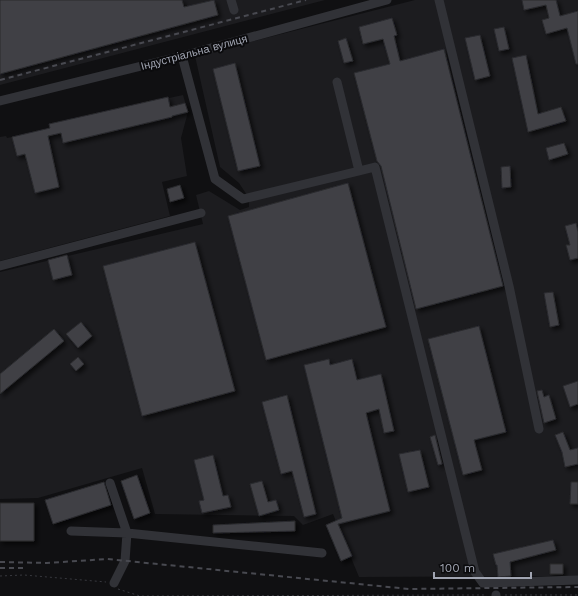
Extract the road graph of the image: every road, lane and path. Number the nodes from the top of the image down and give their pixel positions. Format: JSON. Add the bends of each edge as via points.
{"nodes":[{"id":1,"x":231,"y":0,"type":"edge"},
{"id":2,"x":387,"y":0,"type":"edge"},
{"id":3,"x":439,"y":0,"type":"edge"},
{"id":4,"x":234,"y":10,"type":"dead end"},
{"id":5,"x":182,"y":56,"type":"junction"},
{"id":6,"x":337,"y":82,"type":"dead end"},
{"id":7,"x":0,"y":101,"type":"edge"},
{"id":8,"x":359,"y":171,"type":"junction"},
{"id":9,"x":201,"y":213,"type":"dead end"},
{"id":10,"x":0,"y":266,"type":"edge"},
{"id":11,"x":539,"y":429,"type":"dead end"},
{"id":12,"x":110,"y":483,"type":"dead end"},
{"id":13,"x":71,"y":531,"type":"dead end"},
{"id":14,"x":127,"y":533,"type":"junction"},
{"id":15,"x":322,"y":553,"type":"dead end"},
{"id":16,"x":0,"y":576,"type":"edge"},
{"id":17,"x":578,"y":580,"type":"edge"},
{"id":18,"x":114,"y":583,"type":"junction"},
{"id":19,"x":496,"y":595,"type":"edge"},
{"id":20,"x":578,"y":595,"type":"edge"}],
"edges":[{"from":1,"to":4,"type":"street"},
{"from":2,"to":5,"type":"street","name":"Індустріальна вулиця"},
{"from":3,"to":11,"type":"street","via":[[509,286]]},
{"from":5,"to":7,"type":"street","name":"Індустріальна вулиця"},
{"from":5,"to":8,"type":"street","via":[[215,179],[243,199]]},
{"from":6,"to":8,"type":"street"},
{"from":8,"to":17,"type":"street","via":[[375,167],[476,572],[483,583]]},
{"from":9,"to":10,"type":"street"},
{"from":12,"to":14,"type":"street"},
{"from":13,"to":14,"type":"street"},
{"from":14,"to":15,"type":"street"},
{"from":14,"to":18,"type":"street","via":[[125,561]]},
{"from":16,"to":18,"type":"path","via":[[24,575]]},
{"from":18,"to":19,"type":"path","via":[[118,590],[140,596]]},
{"from":19,"to":20,"type":"path"}]}
